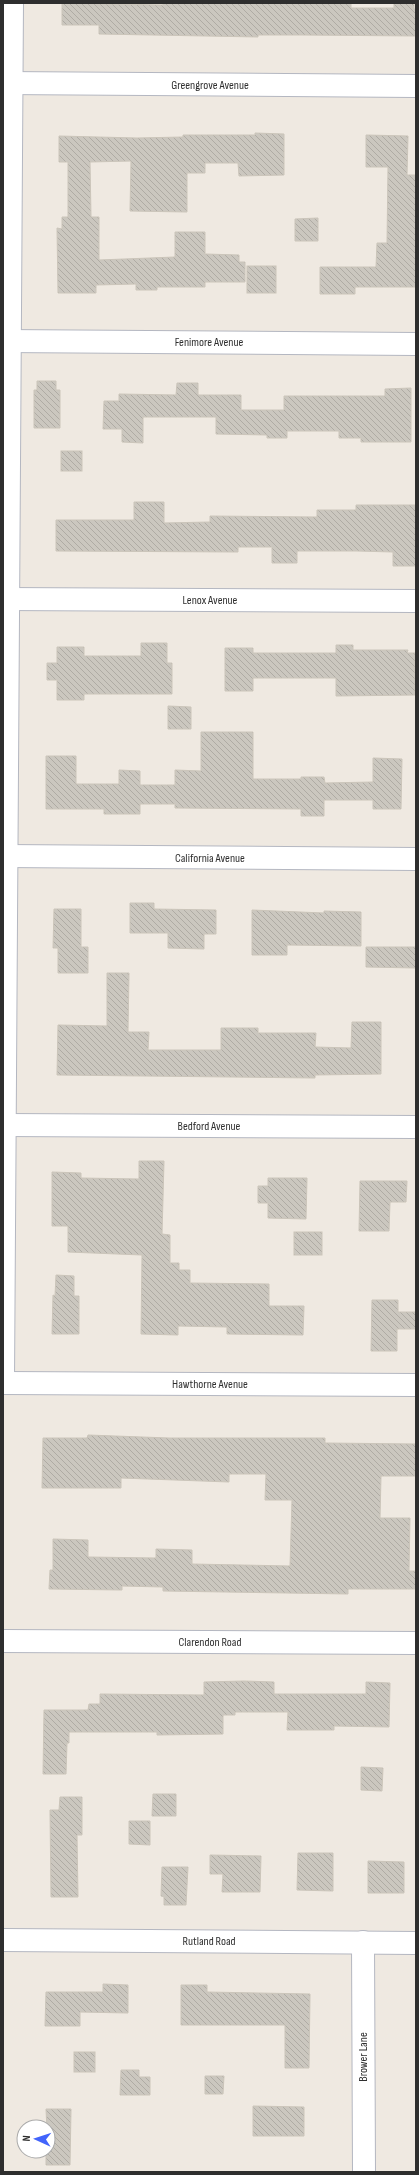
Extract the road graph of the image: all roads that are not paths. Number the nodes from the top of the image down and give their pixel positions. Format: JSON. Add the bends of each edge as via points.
{"nodes":[{"id":1,"x":12,"y":3,"type":"edge"},
{"id":2,"x":7,"y":83,"type":"edge"},
{"id":3,"x":416,"y":86,"type":"edge"},
{"id":4,"x":6,"y":341,"type":"edge"},
{"id":5,"x":416,"y":344,"type":"edge"},
{"id":6,"x":6,"y":599,"type":"edge"},
{"id":7,"x":416,"y":601,"type":"edge"},
{"id":8,"x":5,"y":856,"type":"edge"},
{"id":9,"x":416,"y":859,"type":"edge"},
{"id":10,"x":4,"y":1125,"type":"edge"},
{"id":11,"x":416,"y":1128,"type":"edge"},
{"id":12,"x":3,"y":1382,"type":"edge"},
{"id":13,"x":416,"y":1385,"type":"edge"},
{"id":14,"x":3,"y":1641,"type":"edge"},
{"id":15,"x":416,"y":1643,"type":"edge"},
{"id":16,"x":3,"y":1940,"type":"edge"},
{"id":17,"x":363,"y":1942,"type":"junction"},
{"id":18,"x":416,"y":1942,"type":"edge"},
{"id":19,"x":364,"y":2172,"type":"edge"}],
"edges":[{"from":1,"to":2,"type":"street"},
{"from":2,"to":3,"type":"street","name":"Greengrove Avenue"},
{"from":2,"to":4,"type":"street"},
{"from":4,"to":5,"type":"street","name":"Fenimore Avenue"},
{"from":4,"to":6,"type":"street"},
{"from":6,"to":7,"type":"street","name":"Lenox Avenue"},
{"from":6,"to":8,"type":"street"},
{"from":8,"to":9,"type":"street","name":"California Avenue"},
{"from":8,"to":10,"type":"street"},
{"from":10,"to":11,"type":"street","name":"Bedford Avenue"},
{"from":10,"to":12,"type":"street"},
{"from":12,"to":13,"type":"street","name":"Hawthorne Avenue"},
{"from":14,"to":15,"type":"street","name":"Clarendon Road"},
{"from":16,"to":17,"type":"street","name":"Rutland Road"},
{"from":17,"to":18,"type":"street","name":"Rutland Road"},
{"from":17,"to":19,"type":"street","name":"Brower Lane"}]}
